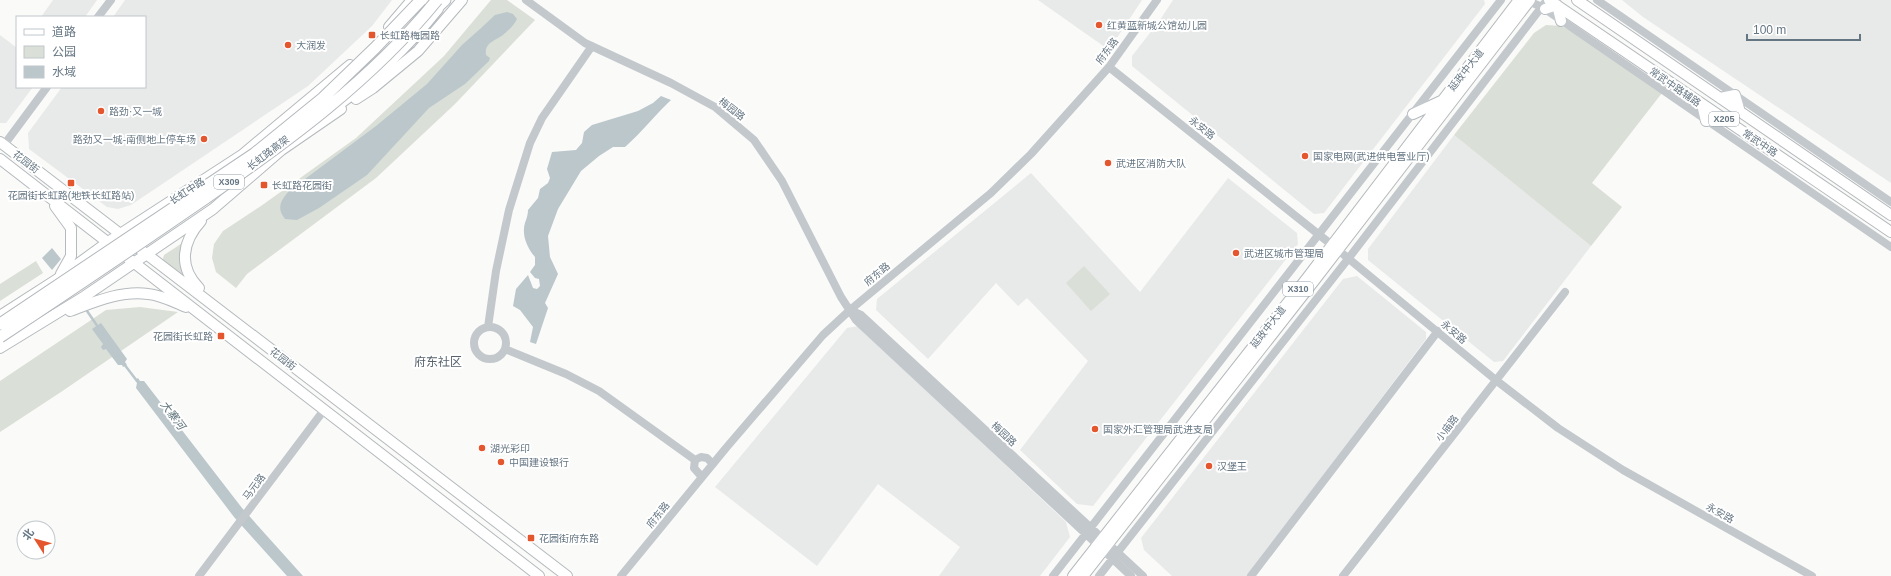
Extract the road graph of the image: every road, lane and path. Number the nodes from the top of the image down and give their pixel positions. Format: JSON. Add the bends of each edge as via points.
{"nodes":[{"id":1,"x":110,"y":0,"type":"edge"},
{"id":2,"x":405,"y":0,"type":"edge"},
{"id":3,"x":412,"y":0,"type":"edge"},
{"id":4,"x":421,"y":0,"type":"edge"},
{"id":5,"x":437,"y":0,"type":"edge"},
{"id":6,"x":446,"y":0,"type":"edge"},
{"id":7,"x":462,"y":0,"type":"edge"},
{"id":8,"x":526,"y":0,"type":"edge"},
{"id":9,"x":1157,"y":0,"type":"edge"},
{"id":10,"x":1501,"y":0,"type":"edge"},
{"id":11,"x":1526,"y":0,"type":"edge"},
{"id":12,"x":1577,"y":0,"type":"edge"},
{"id":13,"x":1596,"y":0,"type":"edge"},
{"id":14,"x":1548,"y":4,"type":"edge"},
{"id":15,"x":99,"y":16,"type":"edge"},
{"id":16,"x":1561,"y":20,"type":"joint"},
{"id":17,"x":414,"y":29,"type":"junction"},
{"id":18,"x":383,"y":34,"type":"junction"},
{"id":19,"x":592,"y":46,"type":"junction"},
{"id":20,"x":1109,"y":67,"type":"junction"},
{"id":21,"x":46,"y":88,"type":"edge"},
{"id":22,"x":1735,"y":95,"type":"junction"},
{"id":23,"x":1720,"y":98,"type":"junction"},
{"id":24,"x":1442,"y":100,"type":"junction"},
{"id":25,"x":1702,"y":104,"type":"junction"},
{"id":26,"x":1740,"y":112,"type":"junction"},
{"id":27,"x":1413,"y":114,"type":"junction"},
{"id":28,"x":1723,"y":118,"type":"junction"},
{"id":29,"x":1706,"y":121,"type":"junction"},
{"id":30,"x":2,"y":144,"type":"edge"},
{"id":31,"x":280,"y":151,"type":"junction"},
{"id":32,"x":0,"y":159,"type":"edge"},
{"id":33,"x":48,"y":196,"type":"junction"},
{"id":34,"x":1891,"y":202,"type":"edge"},
{"id":35,"x":213,"y":209,"type":"junction"},
{"id":36,"x":154,"y":212,"type":"junction"},
{"id":37,"x":1891,"y":215,"type":"edge"},
{"id":38,"x":1891,"y":232,"type":"edge"},
{"id":39,"x":121,"y":234,"type":"junction"},
{"id":40,"x":1318,"y":235,"type":"junction"},
{"id":41,"x":172,"y":237,"type":"junction"},
{"id":42,"x":108,"y":242,"type":"junction"},
{"id":43,"x":1335,"y":247,"type":"junction"},
{"id":44,"x":1891,"y":247,"type":"edge"},
{"id":45,"x":148,"y":254,"type":"junction"},
{"id":46,"x":1348,"y":259,"type":"junction"},
{"id":47,"x":135,"y":263,"type":"junction"},
{"id":48,"x":65,"y":271,"type":"junction"},
{"id":49,"x":1565,"y":292,"type":"dead end"},
{"id":50,"x":88,"y":300,"type":"junction"},
{"id":51,"x":214,"y":304,"type":"junction"},
{"id":52,"x":850,"y":310,"type":"junction"},
{"id":53,"x":0,"y":316,"type":"edge"},
{"id":54,"x":204,"y":316,"type":"junction"},
{"id":55,"x":53,"y":317,"type":"junction"},
{"id":56,"x":0,"y":324,"type":"edge"},
{"id":57,"x":488,"y":327,"type":"junction"},
{"id":58,"x":1438,"y":331,"type":"junction"},
{"id":59,"x":0,"y":337,"type":"edge"},
{"id":60,"x":0,"y":348,"type":"edge"},
{"id":61,"x":505,"y":349,"type":"junction"},
{"id":62,"x":0,"y":352,"type":"edge"},
{"id":63,"x":1497,"y":381,"type":"junction"},
{"id":64,"x":324,"y":410,"type":"junction"},
{"id":65,"x":695,"y":460,"type":"junction"},
{"id":66,"x":713,"y":464,"type":"junction"},
{"id":67,"x":702,"y":477,"type":"junction"},
{"id":68,"x":1088,"y":530,"type":"junction"},
{"id":69,"x":1102,"y":545,"type":"junction"},
{"id":70,"x":1115,"y":555,"type":"junction"},
{"id":71,"x":199,"y":576,"type":"edge"},
{"id":72,"x":539,"y":576,"type":"edge"},
{"id":73,"x":567,"y":576,"type":"edge"},
{"id":74,"x":621,"y":576,"type":"edge"},
{"id":75,"x":1053,"y":576,"type":"edge"},
{"id":76,"x":1073,"y":576,"type":"edge"},
{"id":77,"x":1083,"y":576,"type":"edge"},
{"id":78,"x":1099,"y":576,"type":"edge"},
{"id":79,"x":1131,"y":576,"type":"edge"},
{"id":80,"x":1143,"y":576,"type":"edge"},
{"id":81,"x":1251,"y":576,"type":"edge"},
{"id":82,"x":1343,"y":576,"type":"edge"},
{"id":83,"x":1812,"y":576,"type":"edge"}],
"edges":[{"from":1,"to":15,"type":"street"},
{"from":2,"to":18,"type":"main road"},
{"from":3,"to":18,"type":"main road","name":"长虹中路"},
{"from":4,"to":56,"type":"highway","name":"长虹路高架","number":"X309","bridge":true,"via":[[322,98],[254,154]]},
{"from":5,"to":17,"type":"highway","name":"长虹路高架","number":"X309","bridge":true},
{"from":6,"to":17,"type":"highway","bridge":true},
{"from":6,"to":31,"type":"main road","via":[[420,32],[361,89]]},
{"from":7,"to":31,"type":"main road","via":[[418,51],[378,84]]},
{"from":8,"to":19,"type":"street","name":"梅园路"},
{"from":9,"to":20,"type":"street","name":"府东路"},
{"from":10,"to":27,"type":"street"},
{"from":11,"to":14,"type":"street"},
{"from":11,"to":24,"type":"main road","name":"延政中大道","number":"X310"},
{"from":11,"to":43,"type":"main road","name":"延政中大道","number":"X310"},
{"from":12,"to":23,"type":"main road","name":"常武中路","number":"X205"},
{"from":13,"to":22,"type":"street"},
{"from":14,"to":16,"type":"main road"},
{"from":14,"to":25,"type":"main road","name":"常武中路","number":"X205"},
{"from":14,"to":46,"type":"street"},
{"from":16,"to":29,"type":"street","name":"常武中路辅路"},
{"from":17,"to":59,"type":"highway","name":"长虹路高架","number":"X309","bridge":true,"via":[[330,106],[259,161],[104,269]]},
{"from":18,"to":36,"type":"main road","name":"长虹中路","via":[[345,70],[242,155]]},
{"from":19,"to":52,"type":"street","name":"梅园路","via":[[715,107],[754,140],[782,181]]},
{"from":19,"to":57,"type":"street","via":[[542,118],[530,143],[508,218],[496,271]]},
{"from":20,"to":40,"type":"street","name":"永安路"},
{"from":20,"to":52,"type":"street","name":"府东路","via":[[1031,154],[991,192]]},
{"from":21,"to":30,"type":"street"},
{"from":22,"to":23,"type":"main road"},
{"from":22,"to":26,"type":"main road"},
{"from":22,"to":34,"type":"street"},
{"from":23,"to":26,"type":"main road","name":"常武中路","number":"X205"},
{"from":24,"to":27,"type":"main road"},
{"from":24,"to":43,"type":"main road","name":"延政中大道","number":"X310"},
{"from":25,"to":28,"type":"main road","name":"常武中路","number":"X205"},
{"from":25,"to":29,"type":"main road"},
{"from":26,"to":37,"type":"main road","name":"常武中路","number":"X205"},
{"from":27,"to":40,"type":"street"},
{"from":28,"to":29,"type":"main road"},
{"from":28,"to":38,"type":"main road","name":"常武中路","number":"X205"},
{"from":29,"to":44,"type":"street","name":"常武中路辅路"},
{"from":30,"to":39,"type":"main road","name":"花园街"},
{"from":31,"to":35,"type":"main road"},
{"from":32,"to":33,"type":"main road","name":"花园街"},
{"from":33,"to":42,"type":"main road","name":"花园街"},
{"from":33,"to":48,"type":"main road","via":[[71,228],[71,256]]},
{"from":35,"to":41,"type":"main road"},
{"from":35,"to":51,"type":"main road","via":[[193,231],[186,248],[184,263],[192,282]]},
{"from":36,"to":39,"type":"main road","name":"长虹中路"},
{"from":36,"to":41,"type":"main road"},
{"from":39,"to":42,"type":"main road","name":"长虹中路"},
{"from":39,"to":45,"type":"main road","name":"花园街"},
{"from":40,"to":43,"type":"street","name":"永安路"},
{"from":40,"to":68,"type":"street"},
{"from":41,"to":45,"type":"main road"},
{"from":42,"to":47,"type":"main road","name":"花园街"},
{"from":42,"to":48,"type":"main road","name":"长虹中路"},
{"from":43,"to":46,"type":"street","name":"永安路"},
{"from":43,"to":69,"type":"main road","name":"延政中大道","number":"X310"},
{"from":45,"to":47,"type":"main road"},
{"from":45,"to":51,"type":"main road","name":"花园街"},
{"from":46,"to":58,"type":"street","name":"永安路"},
{"from":46,"to":70,"type":"street"},
{"from":47,"to":50,"type":"main road"},
{"from":47,"to":54,"type":"main road","name":"花园街"},
{"from":48,"to":53,"type":"main road","via":[[56,280]]},
{"from":49,"to":63,"type":"street","name":"小庙路"},
{"from":50,"to":54,"type":"main road","via":[[148,294],[172,301]]},
{"from":50,"to":55,"type":"main road"},
{"from":51,"to":73,"type":"main road","name":"花园街"},
{"from":52,"to":66,"type":"street","name":"府东路","via":[[823,335]]},
{"from":52,"to":68,"type":"street","name":"梅园路","via":[[861,315]]},
{"from":54,"to":64,"type":"main road","name":"花园街"},
{"from":55,"to":60,"type":"main road"},
{"from":55,"to":62,"type":"main road"},
{"from":57,"to":61,"type":"street","via":[[499,329],[503,333]]},
{"from":57,"to":61,"type":"street","via":[[479,331],[474,340],[475,350],[479,355],[493,359]]},
{"from":58,"to":63,"type":"street","name":"永安路"},
{"from":58,"to":81,"type":"street"},
{"from":61,"to":65,"type":"street","via":[[566,374],[598,391]]},
{"from":63,"to":82,"type":"street","name":"小庙路"},
{"from":63,"to":83,"type":"street","name":"永安路","via":[[1588,449]]},
{"from":64,"to":71,"type":"street","name":"马元路"},
{"from":64,"to":72,"type":"main road","name":"花园街"},
{"from":65,"to":66,"type":"street","via":[[700,457],[707,458]]},
{"from":65,"to":67,"type":"street","via":[[694,468]]},
{"from":66,"to":67,"type":"street","name":"府东路"},
{"from":67,"to":74,"type":"street","name":"府东路"},
{"from":68,"to":69,"type":"street","name":"梅园路"},
{"from":68,"to":75,"type":"street"},
{"from":69,"to":70,"type":"street","name":"梅园路"},
{"from":69,"to":76,"type":"main road","name":"延政中大道","number":"X310"},
{"from":69,"to":77,"type":"main road","name":"延政中大道","number":"X310"},
{"from":70,"to":78,"type":"street"},
{"from":70,"to":79,"type":"street","name":"梅园路"},
{"from":70,"to":80,"type":"street","name":"梅园路"}]}
